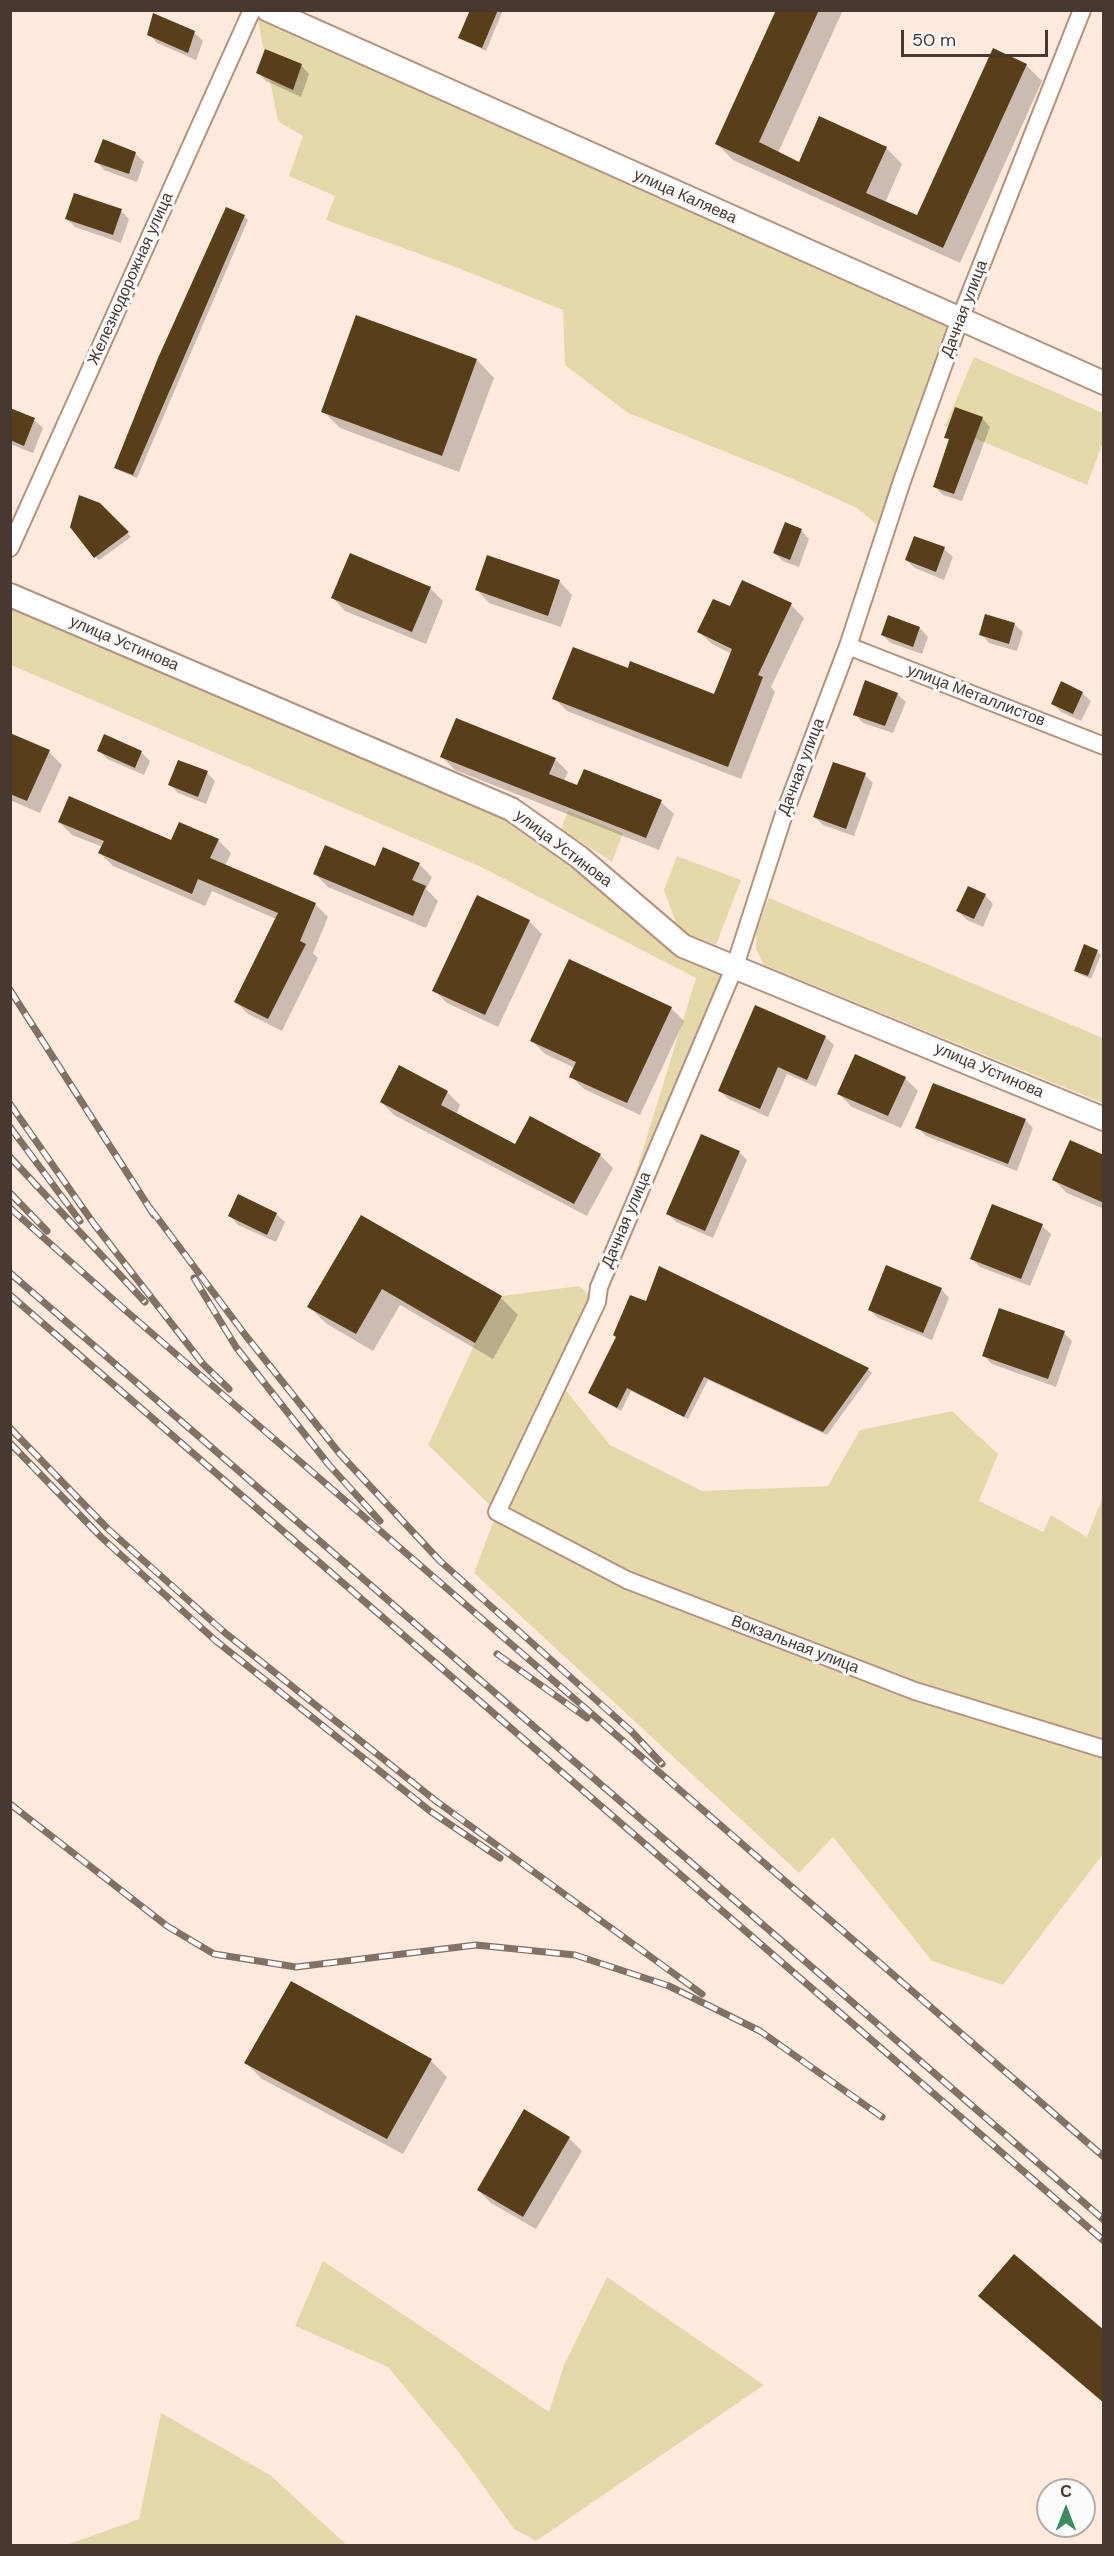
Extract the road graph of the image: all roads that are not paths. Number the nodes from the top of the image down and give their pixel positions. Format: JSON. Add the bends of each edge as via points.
{"nodes":[{"id":1,"x":252,"y":10,"type":"edge"},
{"id":2,"x":268,"y":10,"type":"edge"},
{"id":3,"x":1082,"y":10,"type":"edge"},
{"id":4,"x":960,"y":319,"type":"junction"},
{"id":5,"x":1104,"y":382,"type":"edge"},
{"id":6,"x":10,"y":548,"type":"edge"},
{"id":7,"x":10,"y":595,"type":"edge"},
{"id":8,"x":848,"y":646,"type":"junction"},
{"id":9,"x":1104,"y":746,"type":"edge"},
{"id":10,"x":735,"y":966,"type":"junction"},
{"id":11,"x":1104,"y":1119,"type":"edge"},
{"id":12,"x":497,"y":1512,"type":"joint"},
{"id":13,"x":1104,"y":1749,"type":"edge"}],
"edges":[{"from":1,"to":6,"type":"street","name":"Железнодорожная улица"},
{"from":2,"to":4,"type":"street","name":"улица Каляева"},
{"from":3,"to":4,"type":"street","name":"Дачная улица"},
{"from":4,"to":5,"type":"street","name":"улица Каляева"},
{"from":4,"to":8,"type":"street","name":"Дачная улица"},
{"from":7,"to":10,"type":"street","name":"улица Устинова","via":[[511,809],[579,857],[682,946]]},
{"from":8,"to":9,"type":"street","name":"улица Металлистов"},
{"from":8,"to":10,"type":"street","name":"Дачная улица","via":[[783,817]]},
{"from":10,"to":11,"type":"street","name":"улица Устинова"},
{"from":10,"to":12,"type":"street","name":"Дачная улица","via":[[599,1287],[597,1302]]},
{"from":12,"to":13,"type":"street","name":"Вокзальная улица","via":[[627,1580],[915,1691]]}]}
